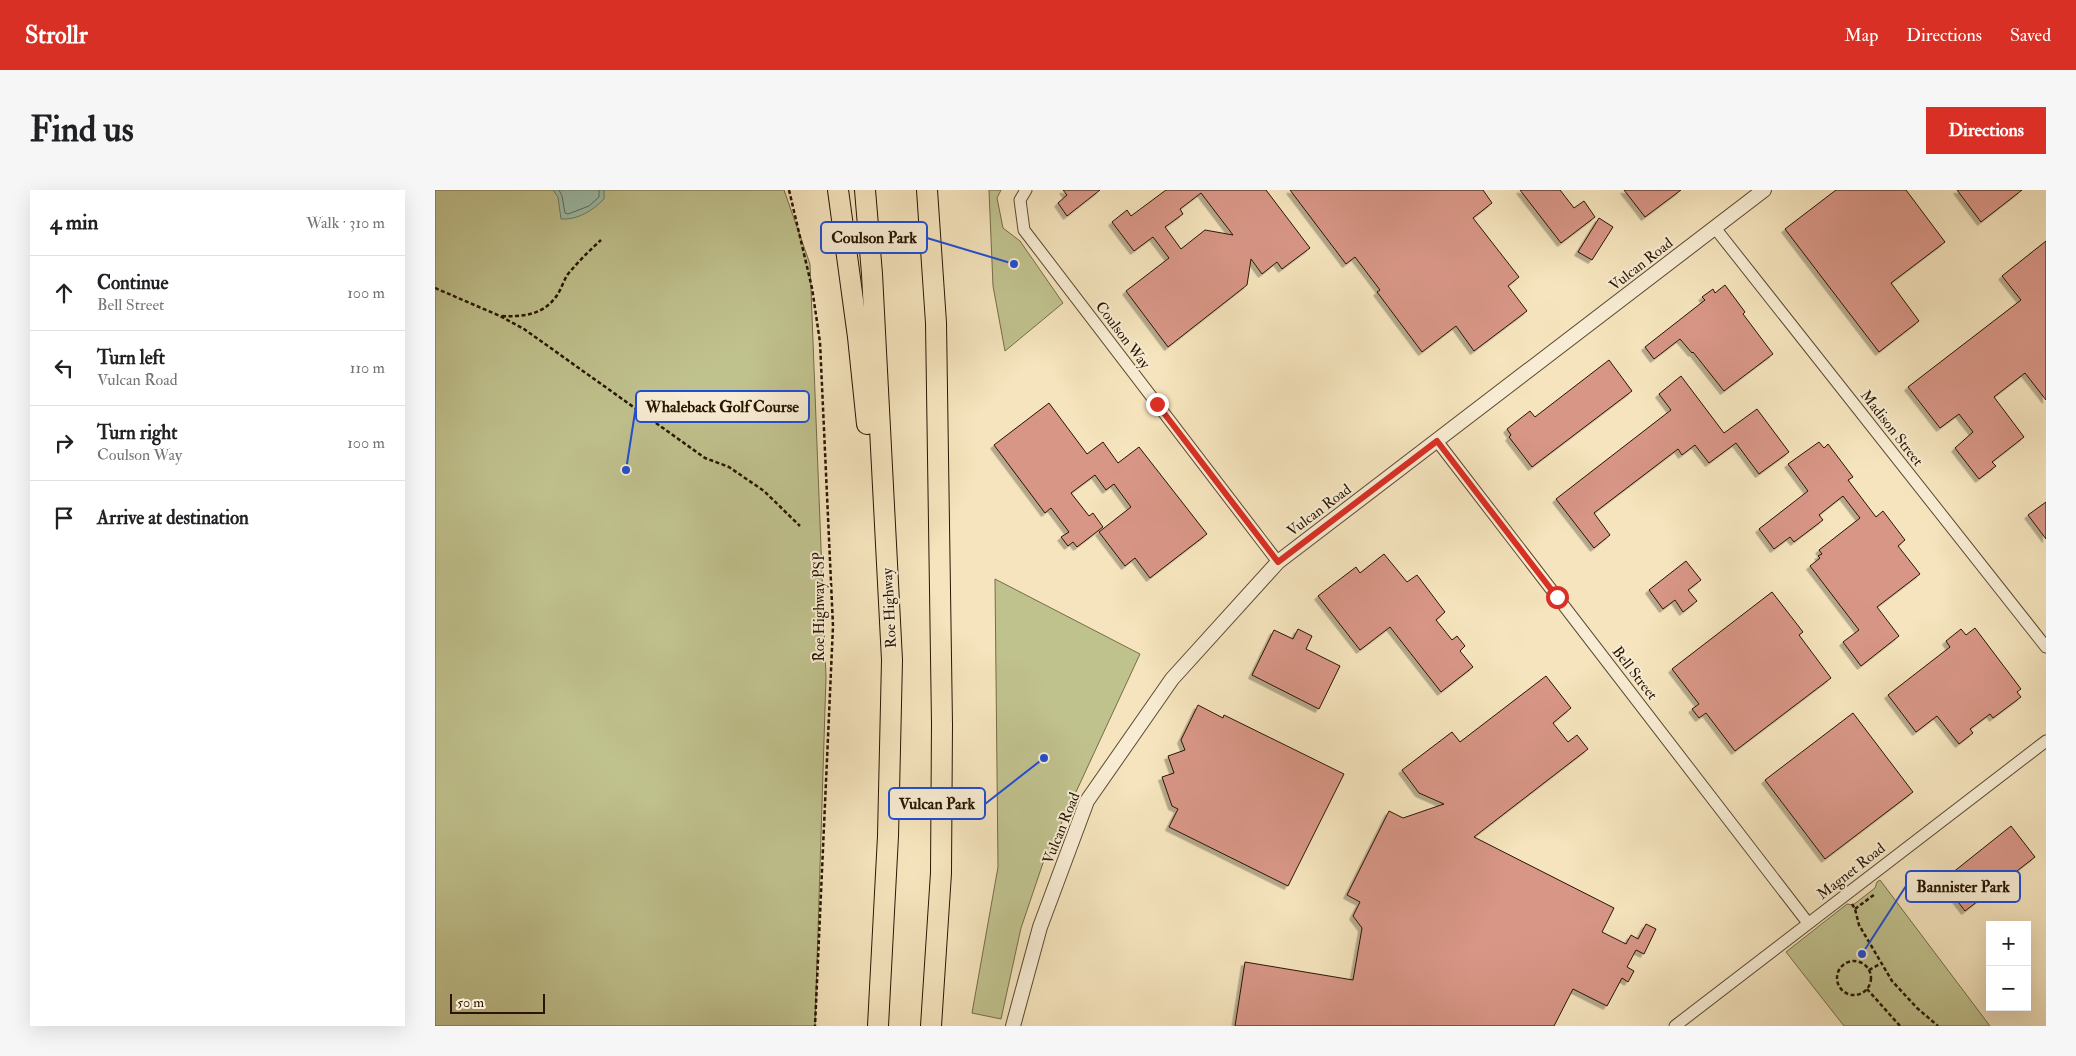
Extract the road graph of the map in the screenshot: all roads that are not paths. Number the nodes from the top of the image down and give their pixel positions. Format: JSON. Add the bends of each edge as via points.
{"nodes":[{"id":1,"x":838,"y":190,"type":"edge"},
{"id":2,"x":865,"y":190,"type":"edge"},
{"id":3,"x":927,"y":190,"type":"edge"},
{"id":4,"x":941,"y":190,"type":"edge"},
{"id":5,"x":1026,"y":190,"type":"edge"},
{"id":6,"x":1764,"y":190,"type":"edge"},
{"id":7,"x":1715,"y":228,"type":"junction"},
{"id":8,"x":936,"y":323,"type":"junction"},
{"id":9,"x":1437,"y":441,"type":"junction"},
{"id":10,"x":1278,"y":562,"type":"junction"},
{"id":11,"x":2046,"y":647,"type":"edge"},
{"id":12,"x":892,"y":660,"type":"junction"},
{"id":13,"x":2046,"y":741,"type":"edge"},
{"id":14,"x":1808,"y":923,"type":"junction"},
{"id":15,"x":878,"y":1026,"type":"edge"},
{"id":16,"x":931,"y":1026,"type":"edge"},
{"id":17,"x":1013,"y":1026,"type":"edge"},
{"id":18,"x":1675,"y":1026,"type":"edge"}],
"edges":[{"from":1,"to":12,"type":"highway","via":[[859,347]]},
{"from":2,"to":12,"type":"highway","name":"Roe Highway"},
{"from":3,"to":8,"type":"highway"},
{"from":4,"to":8,"type":"highway"},
{"from":5,"to":10,"type":"street","name":"Coulson Way","via":[[1020,200],[1024,230]]},
{"from":6,"to":7,"type":"street","name":"Vulcan Road"},
{"from":7,"to":9,"type":"street","name":"Vulcan Road"},
{"from":7,"to":11,"type":"street","name":"Madison Street"},
{"from":8,"to":16,"type":"highway","via":[[942,734],[941,873]]},
{"from":9,"to":10,"type":"street","name":"Vulcan Road"},
{"from":9,"to":14,"type":"street","name":"Bell Street"},
{"from":10,"to":17,"type":"street","name":"Vulcan Road","via":[[1172,679],[1087,801],[1040,927]]},
{"from":12,"to":15,"type":"highway","name":"Roe Highway"},
{"from":13,"to":14,"type":"street","name":"Magnet Road"},
{"from":14,"to":18,"type":"street","name":"Magnet Road"}]}
